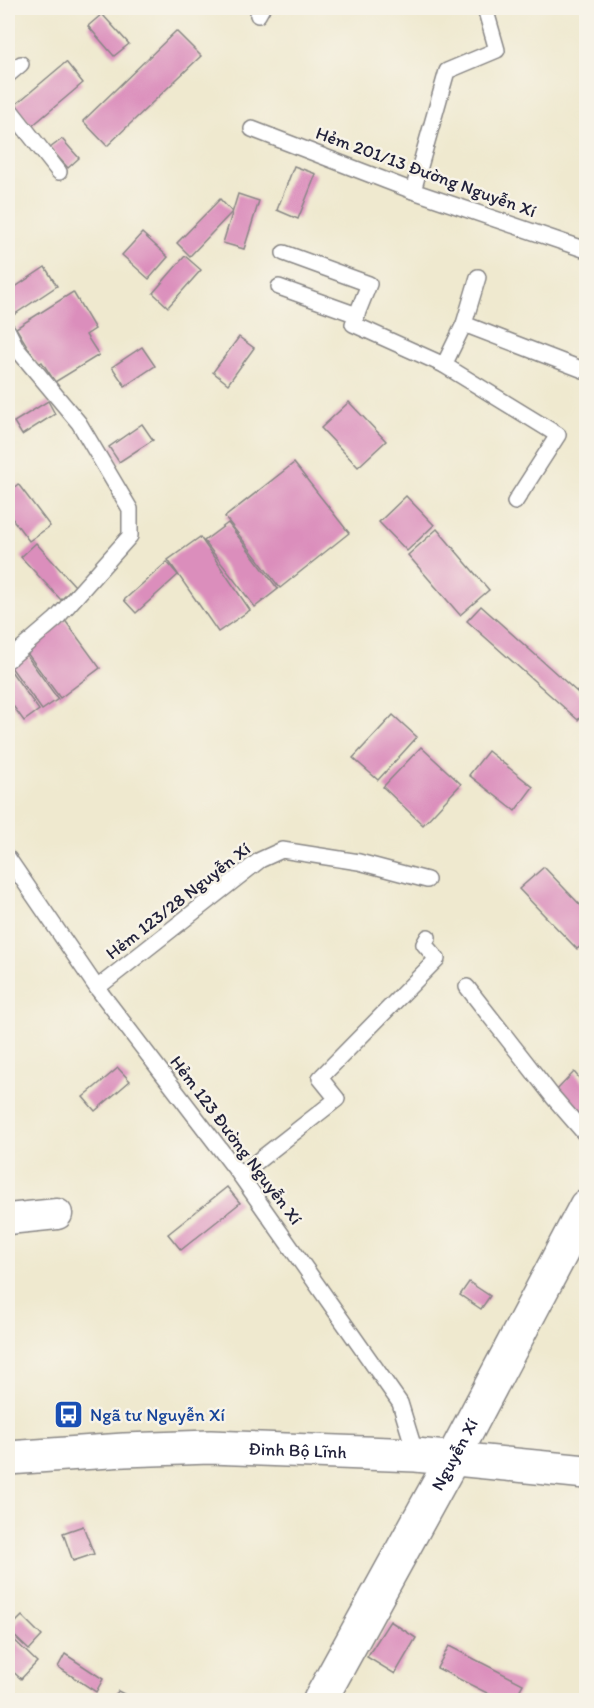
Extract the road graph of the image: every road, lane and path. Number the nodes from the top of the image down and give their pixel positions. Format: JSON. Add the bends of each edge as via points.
{"nodes":[{"id":1,"x":485,"y":8,"type":"edge"},
{"id":2,"x":21,"y":64,"type":"dead end"},
{"id":3,"x":8,"y":75,"type":"edge"},
{"id":4,"x":8,"y":107,"type":"edge"},
{"id":5,"x":252,"y":129,"type":"dead end"},
{"id":6,"x":59,"y":172,"type":"dead end"},
{"id":7,"x":413,"y":191,"type":"junction"},
{"id":8,"x":586,"y":250,"type":"edge"},
{"id":9,"x":284,"y":253,"type":"dead end"},
{"id":10,"x":478,"y":277,"type":"dead end"},
{"id":11,"x":279,"y":287,"type":"dead end"},
{"id":12,"x":357,"y":315,"type":"junction"},
{"id":13,"x":464,"y":324,"type":"junction"},
{"id":14,"x":8,"y":331,"type":"edge"},
{"id":15,"x":12,"y":354,"type":"edge"},
{"id":16,"x":444,"y":365,"type":"junction"},
{"id":17,"x":586,"y":371,"type":"edge"},
{"id":18,"x":515,"y":502,"type":"dead end"},
{"id":19,"x":8,"y":660,"type":"edge"},
{"id":20,"x":8,"y":858,"type":"edge"},
{"id":21,"x":427,"y":880,"type":"dead end"},
{"id":22,"x":428,"y":937,"type":"dead end"},
{"id":23,"x":467,"y":987,"type":"dead end"},
{"id":24,"x":97,"y":988,"type":"junction"},
{"id":25,"x":586,"y":1135,"type":"edge"},
{"id":26,"x":240,"y":1175,"type":"junction"},
{"id":27,"x":586,"y":1206,"type":"edge"},
{"id":28,"x":57,"y":1214,"type":"dead end"},
{"id":29,"x":8,"y":1219,"type":"edge"},
{"id":30,"x":416,"y":1455,"type":"junction"},
{"id":31,"x":8,"y":1458,"type":"edge"},
{"id":32,"x":453,"y":1458,"type":"junction"},
{"id":33,"x":586,"y":1472,"type":"edge"},
{"id":34,"x":321,"y":1701,"type":"edge"}],
"edges":[{"from":1,"to":7,"type":"lane","via":[[497,50],[447,71]]},
{"from":2,"to":3,"type":"lane"},
{"from":4,"to":6,"type":"lane"},
{"from":5,"to":7,"type":"lane","name":"Hẻm 201/13 Đường Nguyễn Xí"},
{"from":7,"to":8,"type":"lane","name":"Hẻm 201/13 Đường Nguyễn Xí"},
{"from":9,"to":12,"type":"lane","via":[[369,284]]},
{"from":10,"to":13,"type":"lane"},
{"from":11,"to":12,"type":"lane"},
{"from":12,"to":16,"type":"lane","via":[[353,324]]},
{"from":13,"to":16,"type":"lane"},
{"from":13,"to":17,"type":"lane"},
{"from":14,"to":15,"type":"lane"},
{"from":15,"to":19,"type":"lane","via":[[79,423],[130,509],[130,536],[56,619]]},
{"from":16,"to":18,"type":"lane","via":[[558,435]]},
{"from":20,"to":24,"type":"lane","name":"Hẻm 123 Đường Nguyễn Xí"},
{"from":21,"to":24,"type":"lane","name":"Hẻm 123/28 Nguyễn Xí","via":[[359,862],[282,850],[260,860]]},
{"from":22,"to":26,"type":"lane","via":[[424,944],[437,959],[320,1078],[337,1099]]},
{"from":23,"to":25,"type":"lane"},
{"from":24,"to":26,"type":"lane","name":"Hẻm 123 Đường Nguyễn Xí"},
{"from":26,"to":30,"type":"lane","name":"Hẻm 123 Đường Nguyễn Xí","via":[[400,1404]]},
{"from":27,"to":32,"type":"main road","name":"Nguyễn Xí"},
{"from":28,"to":29,"type":"street"},
{"from":30,"to":31,"type":"main road","name":"Đinh Bộ Lĩnh","via":[[210,1448]]},
{"from":30,"to":32,"type":"main road","name":"Đinh Bộ Lĩnh"},
{"from":32,"to":33,"type":"main road","name":"Đinh Bộ Lĩnh"},
{"from":32,"to":34,"type":"main road","name":"Nguyễn Xí"}]}
